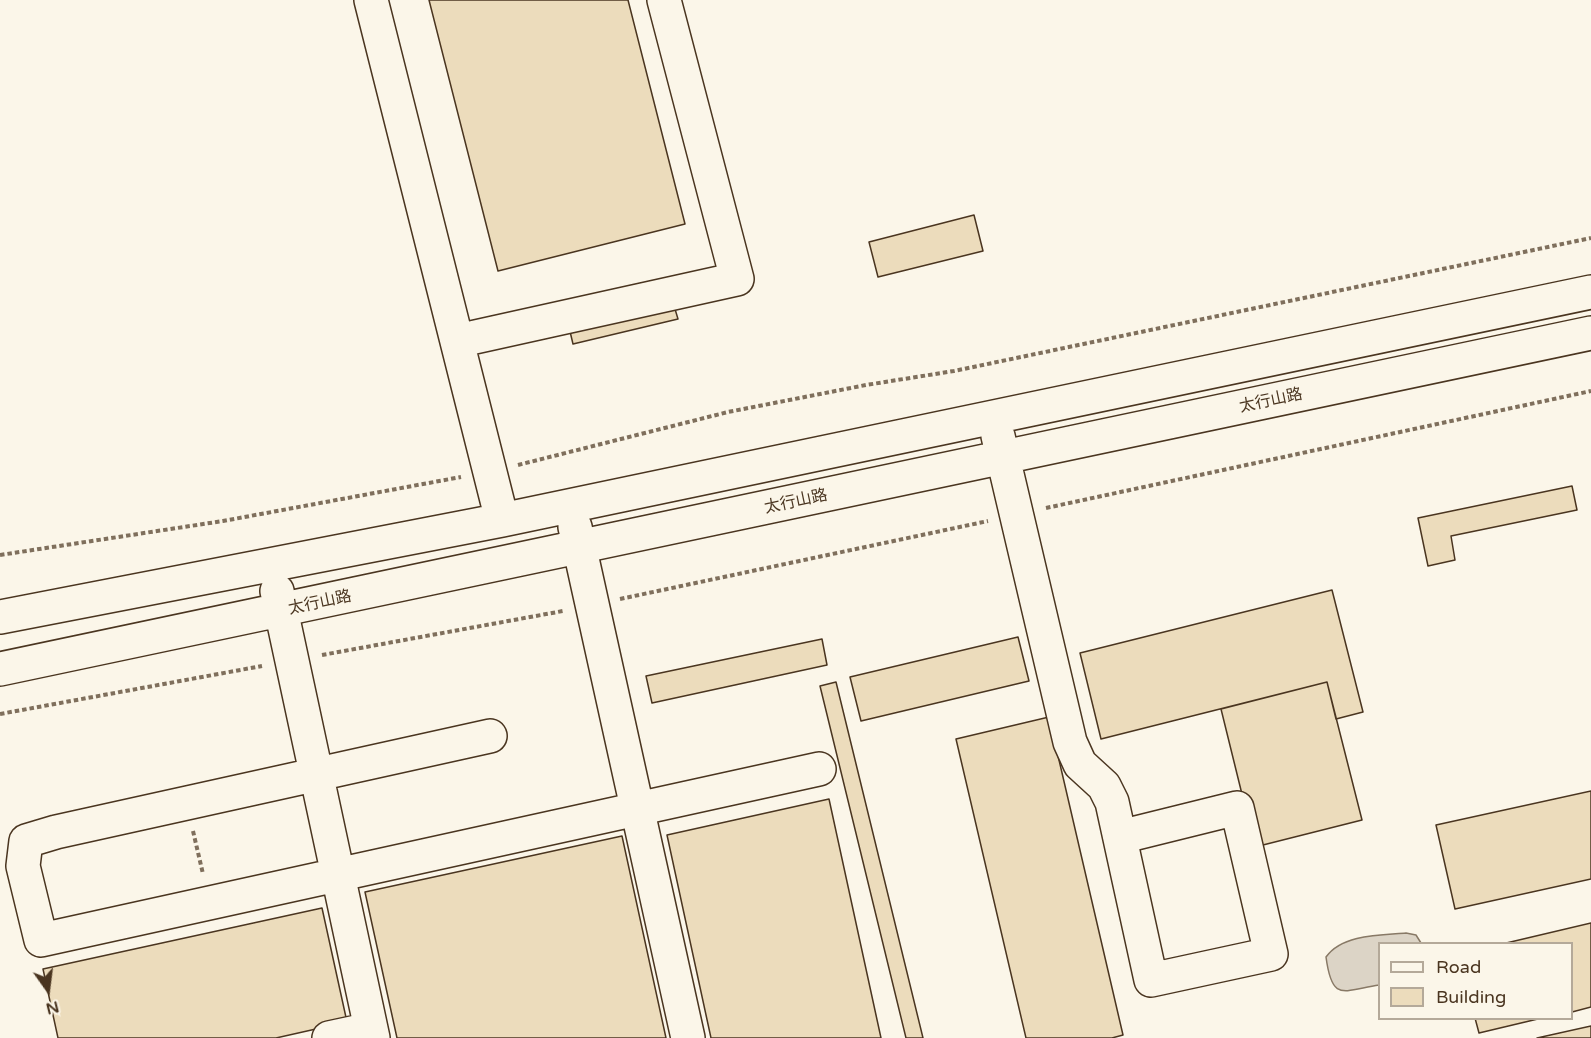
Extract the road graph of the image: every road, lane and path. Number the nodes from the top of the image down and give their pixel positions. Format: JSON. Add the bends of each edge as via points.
{"nodes":[{"id":1,"x":371,"y":0,"type":"edge"},
{"id":2,"x":664,"y":0,"type":"edge"},
{"id":3,"x":1591,"y":238,"type":"edge"},
{"id":4,"x":1591,"y":292,"type":"edge"},
{"id":5,"x":1591,"y":333,"type":"edge"},
{"id":6,"x":457,"y":341,"type":"junction"},
{"id":7,"x":1591,"y":391,"type":"edge"},
{"id":8,"x":993,"y":417,"type":"junction"},
{"id":9,"x":1002,"y":458,"type":"junction"},
{"id":10,"x":490,"y":472,"type":"junction"},
{"id":11,"x":571,"y":506,"type":"junction"},
{"id":12,"x":1016,"y":515,"type":"junction"},
{"id":13,"x":502,"y":520,"type":"junction"},
{"id":14,"x":580,"y":548,"type":"junction"},
{"id":15,"x":0,"y":555,"type":"edge"},
{"id":16,"x":272,"y":565,"type":"junction"},
{"id":17,"x":592,"y":605,"type":"junction"},
{"id":18,"x":281,"y":611,"type":"junction"},
{"id":19,"x":0,"y":617,"type":"edge"},
{"id":20,"x":292,"y":660,"type":"junction"},
{"id":21,"x":0,"y":669,"type":"edge"},
{"id":22,"x":0,"y":714,"type":"edge"},
{"id":23,"x":490,"y":736,"type":"dead end"},
{"id":24,"x":819,"y":769,"type":"dead end"},
{"id":25,"x":316,"y":774,"type":"junction"},
{"id":26,"x":187,"y":802,"type":"junction"},
{"id":27,"x":638,"y":810,"type":"junction"},
{"id":28,"x":1120,"y":837,"type":"junction"},
{"id":29,"x":338,"y":876,"type":"junction"},
{"id":30,"x":209,"y":904,"type":"junction"},
{"id":31,"x":372,"y":1033,"type":"edge"},
{"id":32,"x":329,"y":1038,"type":"edge"},
{"id":33,"x":688,"y":1038,"type":"edge"}],
"edges":[{"from":1,"to":6,"type":"street"},
{"from":2,"to":6,"type":"street","via":[[736,279]]},
{"from":3,"to":10,"type":"path","via":[[954,371],[728,412]]},
{"from":4,"to":8,"type":"street"},
{"from":5,"to":9,"type":"street","name":"太行山路"},
{"from":6,"to":10,"type":"street"},
{"from":7,"to":12,"type":"path"},
{"from":8,"to":9,"type":"street"},
{"from":8,"to":11,"type":"street"},
{"from":9,"to":12,"type":"street"},
{"from":9,"to":14,"type":"street","name":"太行山路"},
{"from":10,"to":13,"type":"street"},
{"from":10,"to":15,"type":"path","via":[[223,521]]},
{"from":11,"to":13,"type":"street"},
{"from":11,"to":14,"type":"street"},
{"from":12,"to":17,"type":"path"},
{"from":12,"to":28,"type":"street","via":[[1070,742],[1080,764],[1104,786]]},
{"from":13,"to":16,"type":"street"},
{"from":14,"to":17,"type":"street"},
{"from":14,"to":18,"type":"street","name":"太行山路"},
{"from":16,"to":18,"type":"street"},
{"from":16,"to":19,"type":"street"},
{"from":17,"to":20,"type":"path"},
{"from":17,"to":27,"type":"street"},
{"from":18,"to":20,"type":"street"},
{"from":18,"to":21,"type":"street","name":"太行山路"},
{"from":20,"to":22,"type":"path"},
{"from":20,"to":25,"type":"street"},
{"from":23,"to":25,"type":"street"},
{"from":24,"to":27,"type":"street"},
{"from":25,"to":26,"type":"street"},
{"from":25,"to":29,"type":"street"},
{"from":26,"to":30,"type":"path"},
{"from":26,"to":30,"type":"street","via":[[26,841],[23,866],[41,940]]},
{"from":27,"to":29,"type":"street"},
{"from":27,"to":33,"type":"street"},
{"from":28,"to":28,"type":"street","via":[[1238,808],[1271,954],[1152,980]]},
{"from":29,"to":30,"type":"street"},
{"from":29,"to":31,"type":"street"},
{"from":31,"to":32,"type":"street"}]}
